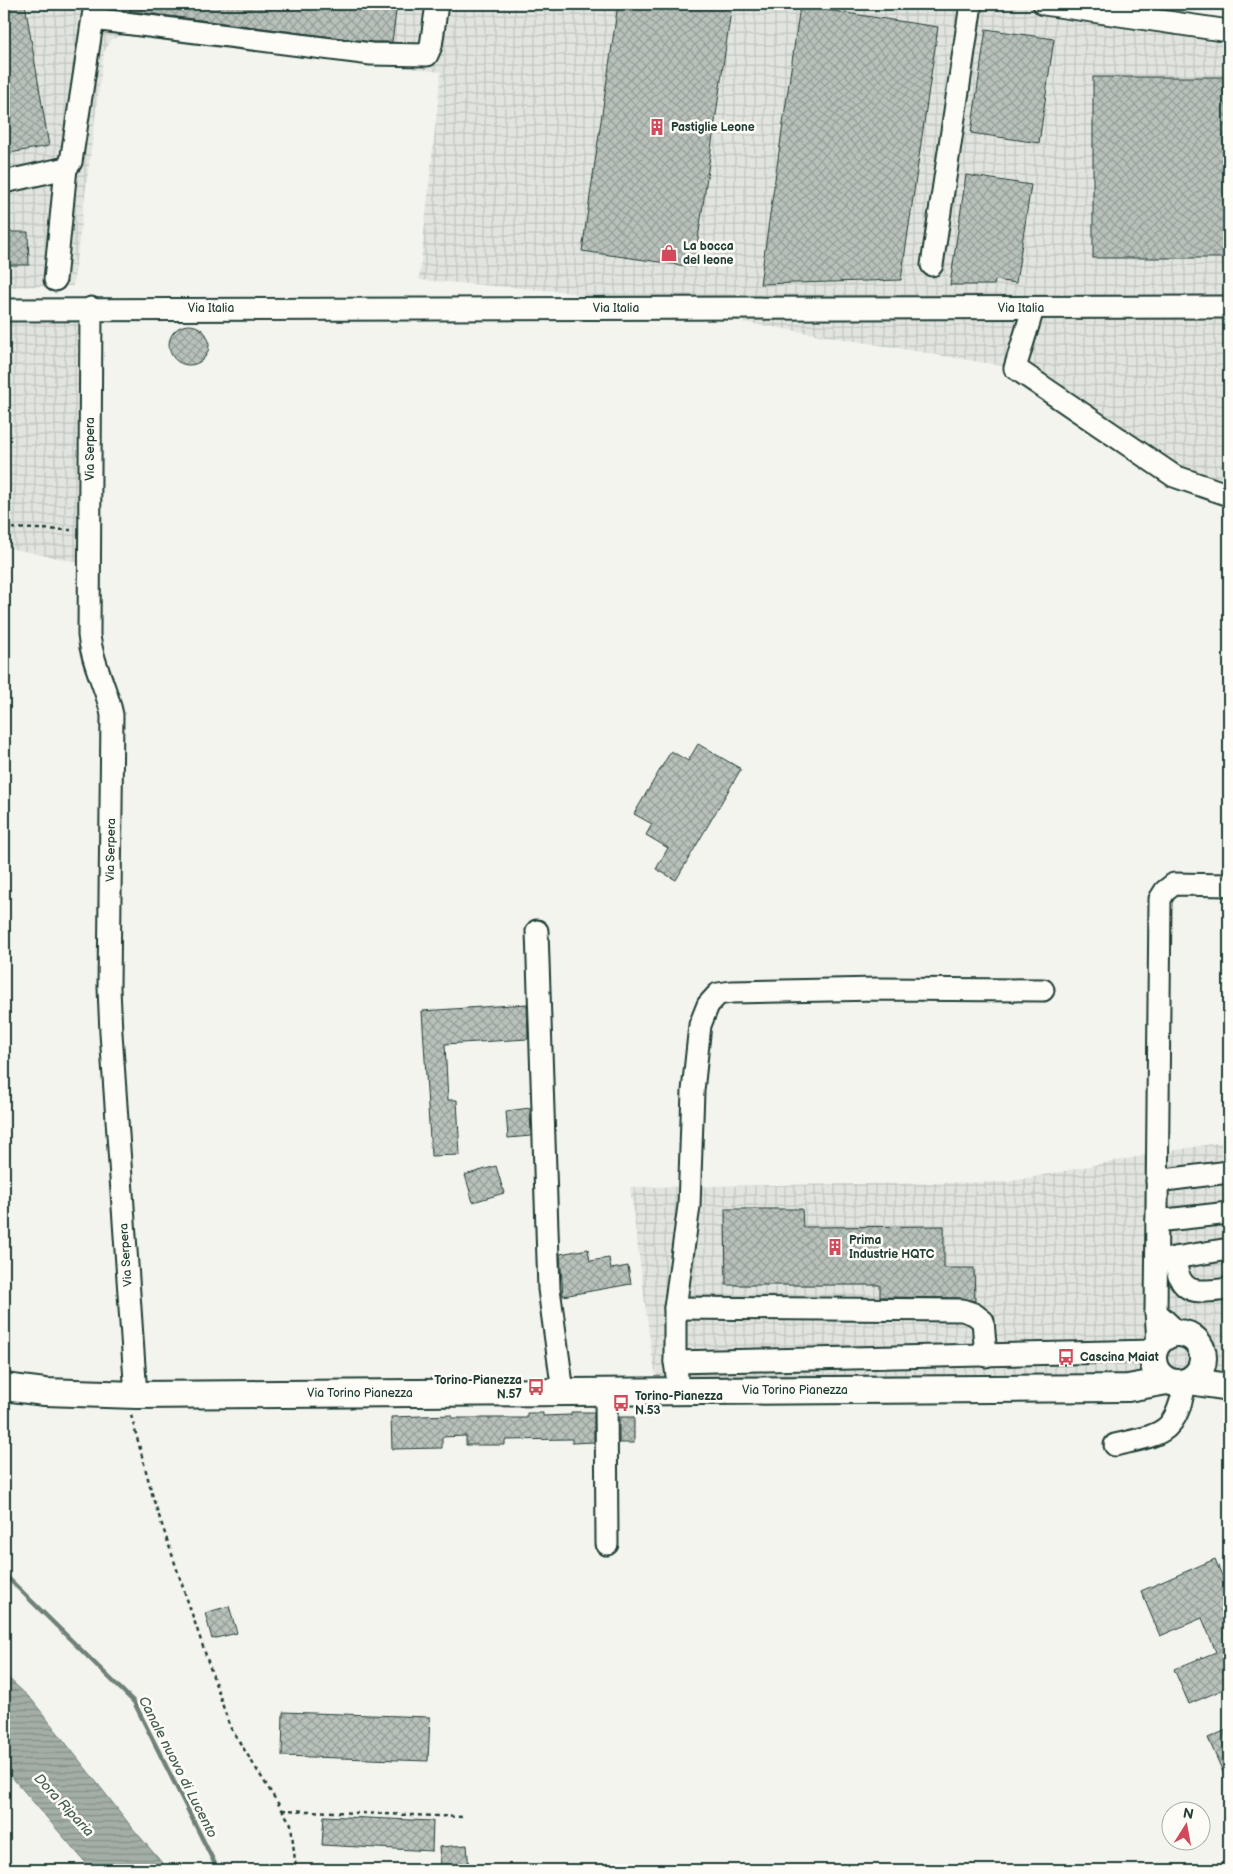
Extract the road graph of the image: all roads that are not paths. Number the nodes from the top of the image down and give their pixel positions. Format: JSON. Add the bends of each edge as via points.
{"nodes":[{"id":1,"x":437,"y":4,"type":"edge"},
{"id":2,"x":971,"y":4,"type":"edge"},
{"id":3,"x":1044,"y":4,"type":"edge"},
{"id":4,"x":94,"y":11,"type":"edge"},
{"id":5,"x":1229,"y":30,"type":"edge"},
{"id":6,"x":66,"y":168,"type":"junction"},
{"id":7,"x":4,"y":182,"type":"edge"},
{"id":8,"x":932,"y":265,"type":"dead end"},
{"id":9,"x":55,"y":280,"type":"dead end"},
{"id":10,"x":91,"y":308,"type":"junction"},
{"id":11,"x":1033,"y":308,"type":"junction"},
{"id":12,"x":1229,"y":308,"type":"edge"},
{"id":13,"x":4,"y":310,"type":"edge"},
{"id":14,"x":1229,"y":495,"type":"edge"},
{"id":15,"x":1229,"y":885,"type":"edge"},
{"id":16,"x":537,"y":931,"type":"dead end"},
{"id":17,"x":1043,"y":990,"type":"dead end"},
{"id":18,"x":1229,"y":1172,"type":"edge"},
{"id":19,"x":1157,"y":1181,"type":"junction"},
{"id":20,"x":1229,"y":1213,"type":"edge"},
{"id":21,"x":1157,"y":1221,"type":"junction"},
{"id":22,"x":1229,"y":1249,"type":"edge"},
{"id":23,"x":1166,"y":1260,"type":"junction"},
{"id":24,"x":1229,"y":1289,"type":"edge"},
{"id":25,"x":675,"y":1308,"type":"junction"},
{"id":26,"x":1160,"y":1345,"type":"junction"},
{"id":27,"x":1203,"y":1352,"type":"junction"},
{"id":28,"x":986,"y":1356,"type":"junction"},
{"id":29,"x":676,"y":1362,"type":"junction"},
{"id":30,"x":1229,"y":1372,"type":"edge"},
{"id":31,"x":4,"y":1387,"type":"edge"},
{"id":32,"x":1179,"y":1387,"type":"junction"},
{"id":33,"x":1229,"y":1387,"type":"edge"},
{"id":34,"x":1107,"y":1388,"type":"junction"},
{"id":35,"x":606,"y":1391,"type":"junction"},
{"id":36,"x":680,"y":1391,"type":"junction"},
{"id":37,"x":563,"y":1392,"type":"junction"},
{"id":38,"x":130,"y":1395,"type":"junction"},
{"id":39,"x":1115,"y":1445,"type":"dead end"},
{"id":40,"x":607,"y":1544,"type":"dead end"}],
"edges":[{"from":1,"to":4,"type":"street","via":[[431,46],[426,55],[418,56],[371,54]]},
{"from":2,"to":8,"type":"street"},
{"from":3,"to":5,"type":"street"},
{"from":4,"to":6,"type":"street","via":[[71,162]]},
{"from":6,"to":7,"type":"street"},
{"from":6,"to":9,"type":"street"},
{"from":10,"to":11,"type":"street","name":"Via Italia"},
{"from":10,"to":13,"type":"street","name":"Via Italia"},
{"from":10,"to":38,"type":"street","name":"Via Serpera","via":[[89,635],[91,652],[112,716],[110,1033]]},
{"from":11,"to":12,"type":"street","name":"Via Italia"},
{"from":11,"to":14,"type":"street","via":[[1015,368],[1174,476]]},
{"from":15,"to":19,"type":"street","via":[[1174,884],[1160,899]]},
{"from":16,"to":37,"type":"street","via":[[549,1289]]},
{"from":17,"to":25,"type":"street","via":[[718,994],[708,1005],[700,1025],[693,1091],[689,1206]]},
{"from":18,"to":19,"type":"street"},
{"from":19,"to":21,"type":"street"},
{"from":20,"to":21,"type":"street"},
{"from":21,"to":23,"type":"street"},
{"from":22,"to":23,"type":"street"},
{"from":23,"to":24,"type":"street","via":[[1185,1286],[1195,1292]]},
{"from":23,"to":26,"type":"street","via":[[1156,1312]]},
{"from":25,"to":28,"type":"street","via":[[962,1310],[982,1321]]},
{"from":25,"to":29,"type":"street"},
{"from":26,"to":27,"type":"main road","via":[[1186,1334],[1200,1344]]},
{"from":26,"to":28,"type":"street"},
{"from":26,"to":32,"type":"main road","via":[[1155,1370]]},
{"from":26,"to":34,"type":"main road","via":[[1143,1365]]},
{"from":27,"to":30,"type":"main road"},
{"from":27,"to":32,"type":"main road","via":[[1201,1369]]},
{"from":28,"to":29,"type":"street"},
{"from":29,"to":36,"type":"street"},
{"from":31,"to":38,"type":"main road","name":"Via Torino Pianezza"},
{"from":32,"to":33,"type":"main road","name":"Via Torino Pianezza"},
{"from":32,"to":34,"type":"main road","name":"Via Torino Pianezza"},
{"from":32,"to":39,"type":"street","via":[[1168,1427],[1155,1436]]},
{"from":34,"to":36,"type":"main road","name":"Via Torino Pianezza"},
{"from":35,"to":36,"type":"main road","name":"Via Torino Pianezza"},
{"from":35,"to":37,"type":"main road","name":"Via Torino Pianezza"},
{"from":35,"to":40,"type":"street"},
{"from":37,"to":38,"type":"main road","name":"Via Torino Pianezza"}]}
